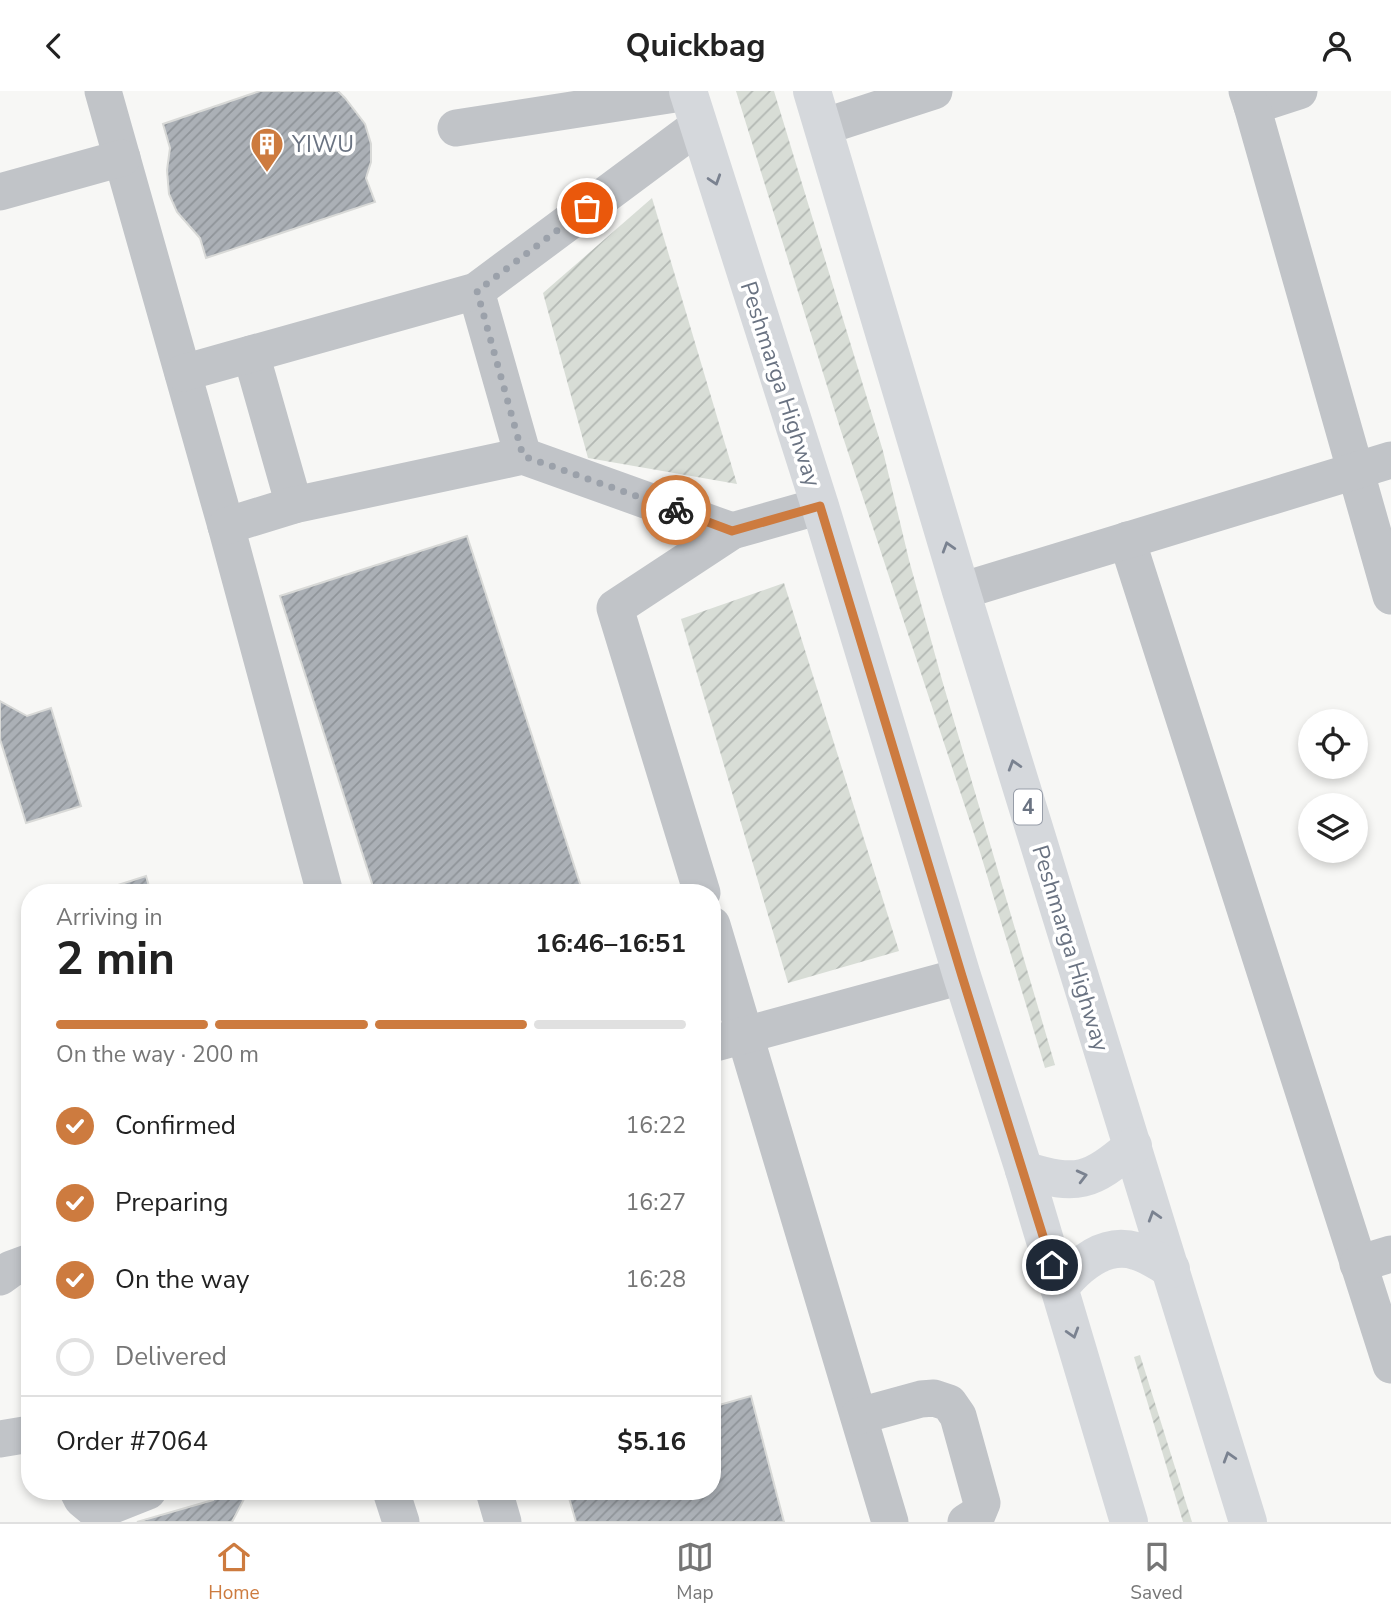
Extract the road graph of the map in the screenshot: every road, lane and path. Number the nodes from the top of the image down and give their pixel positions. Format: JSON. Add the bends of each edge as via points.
{"nodes":[{"id":1,"x":103,"y":91,"type":"edge"},
{"id":2,"x":812,"y":91,"type":"edge"},
{"id":3,"x":934,"y":91,"type":"edge"},
{"id":4,"x":1299,"y":91,"type":"edge"},
{"id":5,"x":1249,"y":98,"type":"edge"},
{"id":6,"x":546,"y":102,"type":"edge"},
{"id":7,"x":691,"y":103,"type":"edge"},
{"id":8,"x":823,"y":127,"type":"junction"},
{"id":9,"x":456,"y":128,"type":"dead end"},
{"id":10,"x":122,"y":158,"type":"junction"},
{"id":11,"x":0,"y":192,"type":"edge"},
{"id":12,"x":477,"y":291,"type":"junction"},
{"id":13,"x":251,"y":354,"type":"junction"},
{"id":14,"x":183,"y":373,"type":"junction"},
{"id":15,"x":523,"y":456,"type":"junction"},
{"id":16,"x":1391,"y":460,"type":"edge"},
{"id":17,"x":1354,"y":471,"type":"junction"},
{"id":18,"x":294,"y":505,"type":"junction"},
{"id":19,"x":820,"y":506,"type":"junction"},
{"id":20,"x":226,"y":526,"type":"junction"},
{"id":21,"x":732,"y":531,"type":"junction"},
{"id":22,"x":1127,"y":540,"type":"junction"},
{"id":23,"x":961,"y":591,"type":"junction"},
{"id":24,"x":1391,"y":596,"type":"edge"},
{"id":25,"x":323,"y":884,"type":"edge"},
{"id":26,"x":699,"y":884,"type":"edge"},
{"id":27,"x":962,"y":976,"type":"junction"},
{"id":28,"x":721,"y":986,"type":"edge"},
{"id":29,"x":729,"y":1040,"type":"edge"},
{"id":30,"x":1133,"y":1146,"type":"junction"},
{"id":31,"x":1024,"y":1170,"type":"junction"},
{"id":32,"x":1375,"y":1259,"type":"edge"},
{"id":33,"x":21,"y":1265,"type":"edge"},
{"id":34,"x":1171,"y":1269,"type":"junction"},
{"id":35,"x":0,"y":1277,"type":"edge"},
{"id":36,"x":1059,"y":1288,"type":"junction"},
{"id":37,"x":1391,"y":1365,"type":"edge"},
{"id":38,"x":859,"y":1416,"type":"junction"},
{"id":39,"x":21,"y":1436,"type":"edge"},
{"id":40,"x":0,"y":1439,"type":"edge"},
{"id":41,"x":83,"y":1500,"type":"edge"},
{"id":42,"x":126,"y":1500,"type":"edge"},
{"id":43,"x":394,"y":1500,"type":"edge"},
{"id":44,"x":497,"y":1500,"type":"edge"},
{"id":45,"x":401,"y":1522,"type":"edge"},
{"id":46,"x":503,"y":1522,"type":"edge"},
{"id":47,"x":890,"y":1522,"type":"edge"},
{"id":48,"x":966,"y":1522,"type":"edge"},
{"id":49,"x":1129,"y":1522,"type":"edge"},
{"id":50,"x":1248,"y":1522,"type":"edge"}],
"edges":[{"from":1,"to":10,"type":"street"},
{"from":2,"to":8,"type":"highway","name":"Peshmarga Highway","number":"4"},
{"from":3,"to":8,"type":"street"},
{"from":4,"to":5,"type":"street"},
{"from":5,"to":17,"type":"street"},
{"from":6,"to":7,"type":"street"},
{"from":6,"to":9,"type":"street"},
{"from":7,"to":12,"type":"street"},
{"from":7,"to":19,"type":"highway","name":"Peshmarga Highway","one_way":true},
{"from":23,"to":8,"type":"highway","name":"Peshmarga Highway","number":"4","one_way":true},
{"from":10,"to":11,"type":"street"},
{"from":10,"to":14,"type":"street"},
{"from":12,"to":13,"type":"street"},
{"from":12,"to":15,"type":"street"},
{"from":13,"to":14,"type":"street"},
{"from":13,"to":18,"type":"street"},
{"from":14,"to":20,"type":"street"},
{"from":15,"to":18,"type":"street"},
{"from":15,"to":21,"type":"street"},
{"from":16,"to":17,"type":"street"},
{"from":17,"to":22,"type":"street"},
{"from":17,"to":24,"type":"street"},
{"from":18,"to":20,"type":"street"},
{"from":19,"to":21,"type":"street"},
{"from":19,"to":27,"type":"highway","name":"Peshmarga Highway"},
{"from":20,"to":25,"type":"street"},
{"from":21,"to":26,"type":"street","via":[[615,608]]},
{"from":22,"to":23,"type":"street"},
{"from":22,"to":32,"type":"street"},
{"from":30,"to":23,"type":"highway","name":"Peshmarga Highway","number":"4","one_way":true},
{"from":27,"to":29,"type":"street"},
{"from":27,"to":31,"type":"highway","name":"Peshmarga Highway"},
{"from":28,"to":29,"type":"street"},
{"from":29,"to":38,"type":"street"},
{"from":31,"to":30,"type":"highway","one_way":true,"via":[[1056,1180],[1081,1179],[1106,1169]]},
{"from":34,"to":30,"type":"highway","name":"Peshmarga Highway","number":"4","one_way":true},
{"from":31,"to":36,"type":"highway","name":"Peshmarga Highway"},
{"from":32,"to":37,"type":"street"},
{"from":33,"to":35,"type":"street"},
{"from":34,"to":36,"type":"highway","via":[[1135,1250],[1112,1249],[1074,1270]]},
{"from":50,"to":34,"type":"highway","name":"Peshmarga Highway","number":"4","one_way":true},
{"from":36,"to":49,"type":"highway","name":"Peshmarga Highway","one_way":true},
{"from":38,"to":47,"type":"street"},
{"from":38,"to":48,"type":"street","via":[[921,1399],[949,1403],[958,1416],[982,1503],[977,1515]]},
{"from":39,"to":40,"type":"street"},
{"from":41,"to":42,"type":"street","via":[[94,1509]]},
{"from":43,"to":45,"type":"street"},
{"from":44,"to":46,"type":"street"}]}
